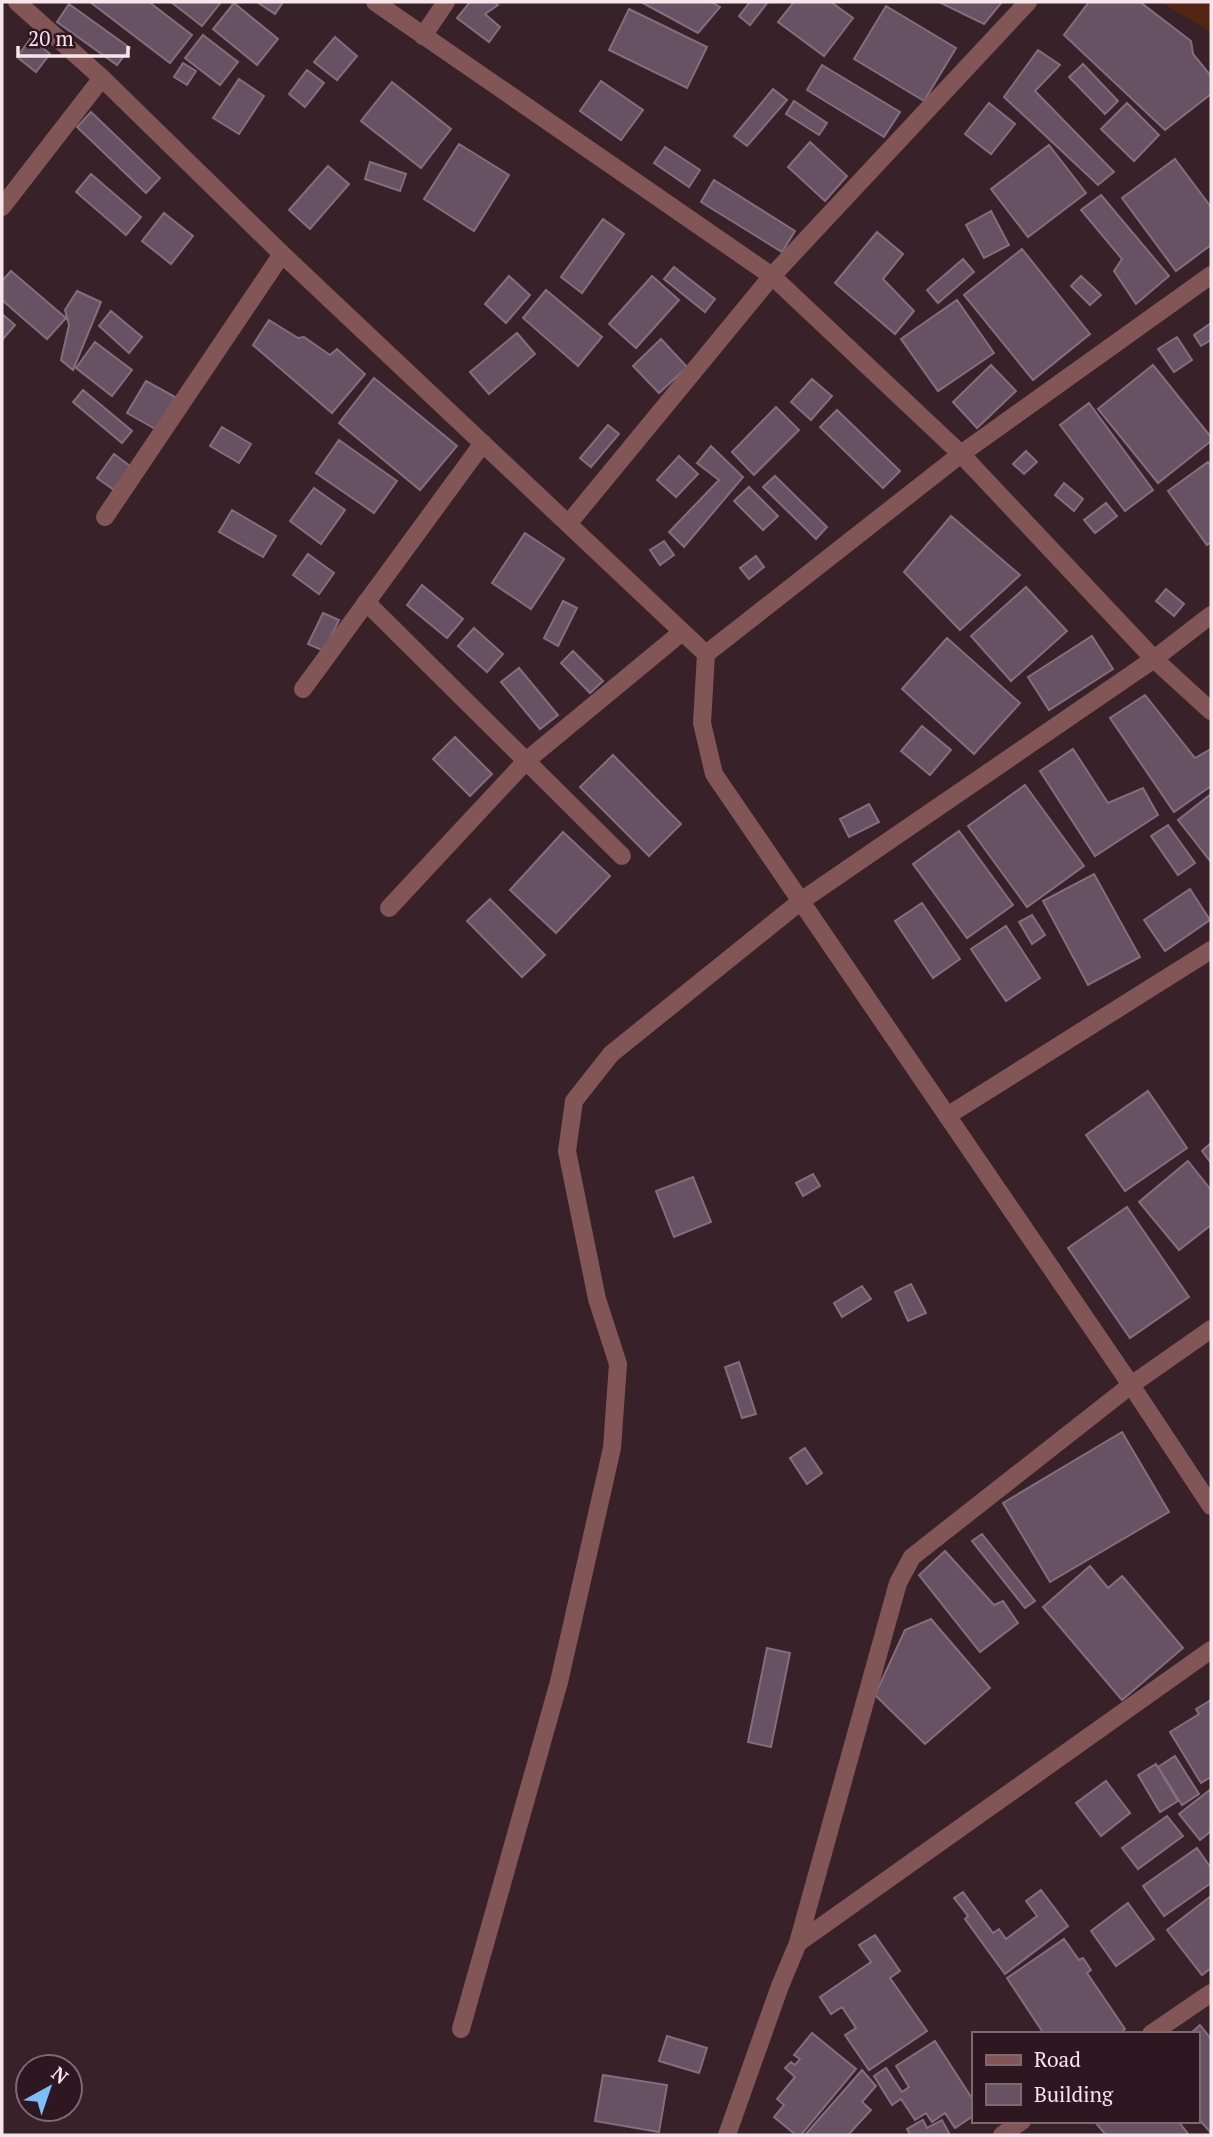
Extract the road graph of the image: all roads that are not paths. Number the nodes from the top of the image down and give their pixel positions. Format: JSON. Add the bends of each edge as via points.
{"nodes":[{"id":1,"x":17,"y":2,"type":"edge"},
{"id":2,"x":375,"y":2,"type":"edge"},
{"id":3,"x":446,"y":2,"type":"edge"},
{"id":4,"x":1028,"y":2,"type":"edge"},
{"id":5,"x":423,"y":36,"type":"junction"},
{"id":6,"x":102,"y":78,"type":"junction"},
{"id":7,"x":2,"y":207,"type":"edge"},
{"id":8,"x":282,"y":254,"type":"junction"},
{"id":9,"x":1211,"y":275,"type":"edge"},
{"id":10,"x":772,"y":276,"type":"junction"},
{"id":11,"x":483,"y":443,"type":"junction"},
{"id":12,"x":961,"y":454,"type":"junction"},
{"id":13,"x":104,"y":517,"type":"dead end"},
{"id":14,"x":568,"y":524,"type":"junction"},
{"id":15,"x":366,"y":602,"type":"junction"},
{"id":16,"x":1211,"y":615,"type":"edge"},
{"id":17,"x":682,"y":632,"type":"junction"},
{"id":18,"x":706,"y":654,"type":"junction"},
{"id":19,"x":1154,"y":659,"type":"junction"},
{"id":20,"x":303,"y":688,"type":"dead end"},
{"id":21,"x":1211,"y":711,"type":"edge"},
{"id":22,"x":526,"y":761,"type":"junction"},
{"id":23,"x":622,"y":856,"type":"dead end"},
{"id":24,"x":801,"y":901,"type":"junction"},
{"id":25,"x":389,"y":908,"type":"dead end"},
{"id":26,"x":1211,"y":950,"type":"edge"},
{"id":27,"x":947,"y":1116,"type":"junction"},
{"id":28,"x":1211,"y":1329,"type":"edge"},
{"id":29,"x":1131,"y":1385,"type":"junction"},
{"id":30,"x":1211,"y":1506,"type":"edge"},
{"id":31,"x":1211,"y":1650,"type":"edge"},
{"id":32,"x":799,"y":1943,"type":"junction"},
{"id":33,"x":1211,"y":1993,"type":"edge"},
{"id":34,"x":461,"y":2029,"type":"dead end"},
{"id":35,"x":1154,"y":2032,"type":"edge"},
{"id":36,"x":1019,"y":2123,"type":"edge"},
{"id":37,"x":727,"y":2135,"type":"edge"},
{"id":38,"x":1002,"y":2135,"type":"edge"}],
"edges":[{"from":1,"to":6,"type":"street"},
{"from":2,"to":5,"type":"street"},
{"from":3,"to":5,"type":"street"},
{"from":4,"to":10,"type":"street"},
{"from":5,"to":10,"type":"street"},
{"from":6,"to":7,"type":"street"},
{"from":6,"to":8,"type":"street"},
{"from":8,"to":11,"type":"street"},
{"from":8,"to":13,"type":"street"},
{"from":9,"to":12,"type":"street"},
{"from":10,"to":12,"type":"street"},
{"from":10,"to":14,"type":"street"},
{"from":11,"to":14,"type":"street"},
{"from":11,"to":15,"type":"street"},
{"from":12,"to":18,"type":"street"},
{"from":12,"to":19,"type":"street"},
{"from":14,"to":17,"type":"street"},
{"from":15,"to":20,"type":"street"},
{"from":15,"to":22,"type":"street"},
{"from":16,"to":19,"type":"street"},
{"from":17,"to":18,"type":"street"},
{"from":17,"to":22,"type":"street"},
{"from":18,"to":24,"type":"street","via":[[702,723],[714,774]]},
{"from":19,"to":21,"type":"street"},
{"from":19,"to":24,"type":"street"},
{"from":22,"to":23,"type":"street"},
{"from":22,"to":25,"type":"street"},
{"from":24,"to":27,"type":"street"},
{"from":24,"to":34,"type":"street","via":[[611,1054],[574,1101],[567,1151],[597,1299],[618,1364],[612,1448],[559,1682]]},
{"from":26,"to":27,"type":"street"},
{"from":27,"to":29,"type":"street"},
{"from":28,"to":29,"type":"street"},
{"from":29,"to":30,"type":"street"},
{"from":29,"to":32,"type":"street","via":[[912,1557],[898,1583]]},
{"from":31,"to":32,"type":"street"},
{"from":32,"to":37,"type":"street"},
{"from":33,"to":35,"type":"street"},
{"from":36,"to":38,"type":"street"}]}
